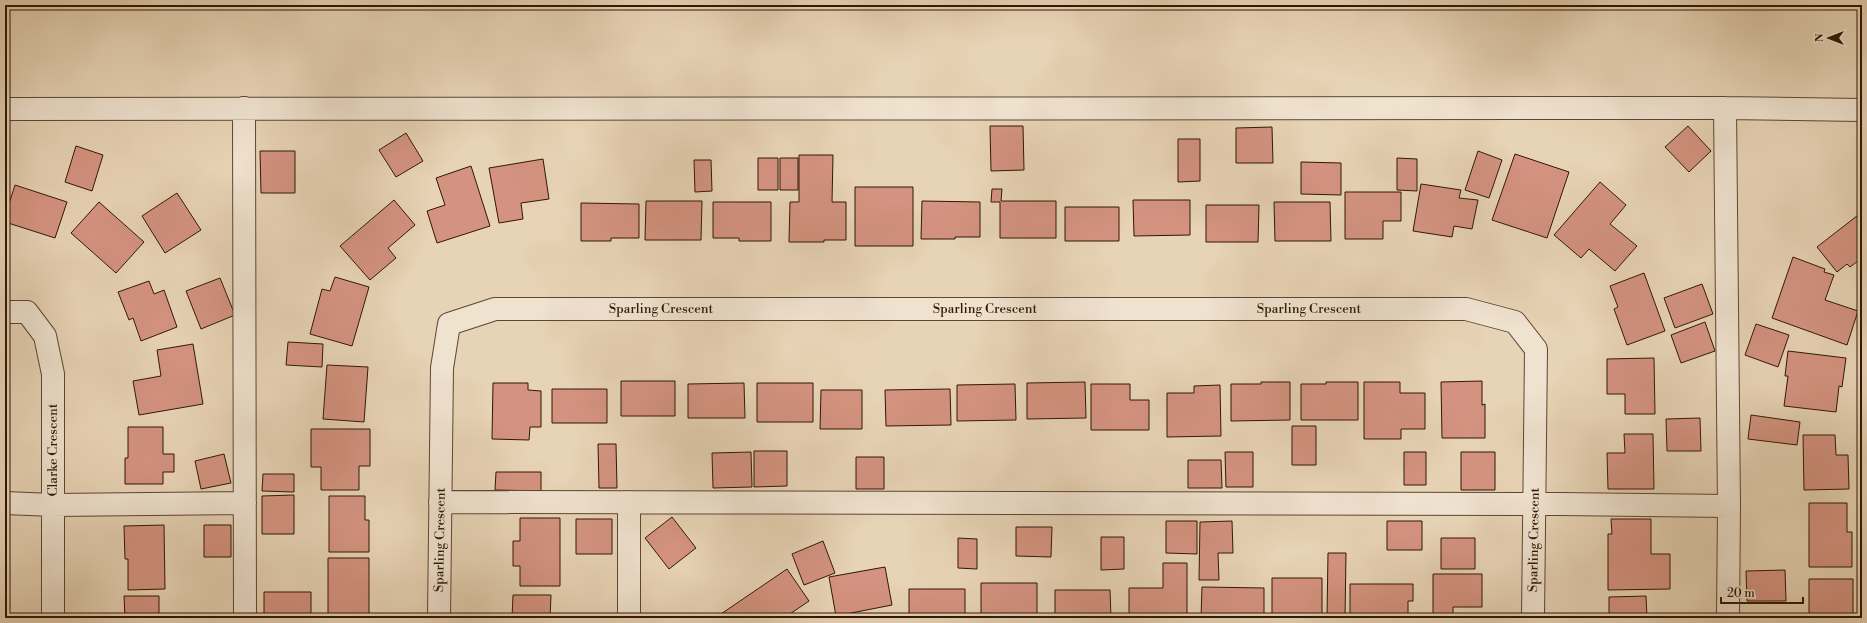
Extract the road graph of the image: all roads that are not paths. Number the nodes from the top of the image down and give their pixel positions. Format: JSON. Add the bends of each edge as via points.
{"nodes":[{"id":1,"x":244,"y":108,"type":"junction"},
{"id":2,"x":1725,"y":108,"type":"junction"},
{"id":3,"x":5,"y":109,"type":"edge"},
{"id":4,"x":1862,"y":110,"type":"edge"},
{"id":5,"x":5,"y":312,"type":"edge"},
{"id":6,"x":440,"y":502,"type":"junction"},
{"id":7,"x":629,"y":502,"type":"junction"},
{"id":8,"x":245,"y":503,"type":"junction"},
{"id":9,"x":5,"y":504,"type":"edge"},
{"id":10,"x":1535,"y":504,"type":"junction"},
{"id":11,"x":53,"y":505,"type":"junction"},
{"id":12,"x":1729,"y":506,"type":"junction"},
{"id":13,"x":53,"y":618,"type":"edge"},
{"id":14,"x":245,"y":618,"type":"edge"},
{"id":15,"x":439,"y":618,"type":"edge"},
{"id":16,"x":629,"y":618,"type":"edge"},
{"id":17,"x":1533,"y":618,"type":"edge"},
{"id":18,"x":1728,"y":618,"type":"edge"}],
"edges":[{"from":1,"to":2,"type":"street"},
{"from":1,"to":3,"type":"street"},
{"from":1,"to":8,"type":"street"},
{"from":2,"to":4,"type":"street"},
{"from":2,"to":12,"type":"street"},
{"from":5,"to":11,"type":"street","name":"Clarke Crescent","via":[[28,312],[45,336],[53,374]]},
{"from":6,"to":7,"type":"street"},
{"from":6,"to":10,"type":"street","name":"Sparling Crescent","via":[[442,368],[449,324],[495,309],[1466,309],[1515,322],[1536,349]]},
{"from":6,"to":15,"type":"street","name":"Sparling Crescent"},
{"from":7,"to":10,"type":"street"},
{"from":7,"to":16,"type":"street"},
{"from":8,"to":11,"type":"street"},
{"from":8,"to":14,"type":"street"},
{"from":9,"to":11,"type":"street"},
{"from":10,"to":12,"type":"street"},
{"from":10,"to":17,"type":"street","name":"Sparling Crescent"},
{"from":11,"to":13,"type":"street","name":"Clarke Crescent"},
{"from":12,"to":18,"type":"street"}]}
